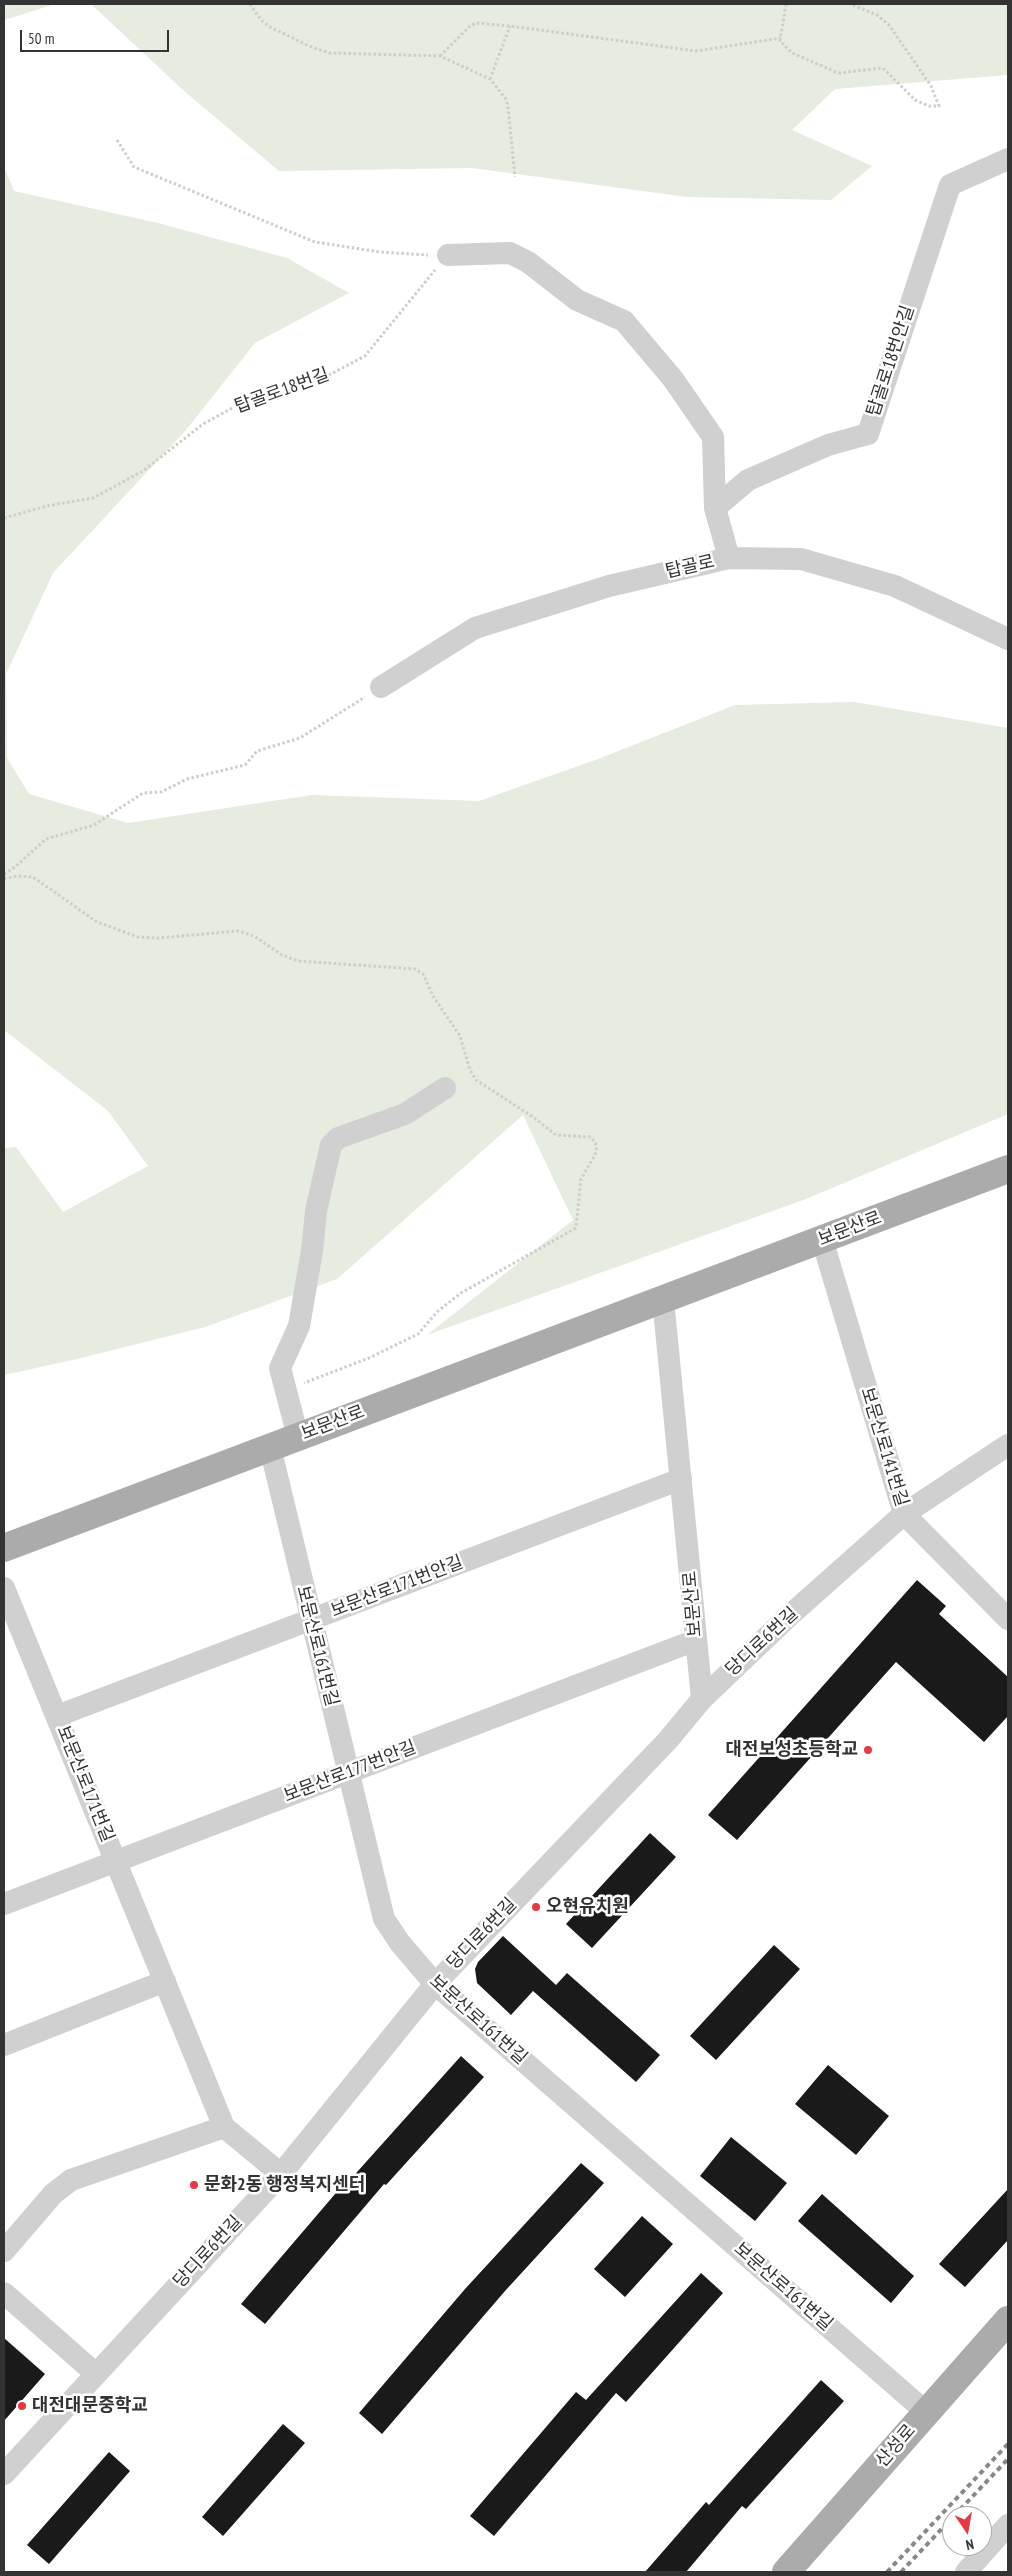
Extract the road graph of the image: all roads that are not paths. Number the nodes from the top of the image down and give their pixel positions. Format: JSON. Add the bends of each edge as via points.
{"nodes":[{"id":1,"x":1008,"y":159,"type":"edge"},
{"id":2,"x":448,"y":255,"type":"road end"},
{"id":3,"x":715,"y":508,"type":"junction"},
{"id":4,"x":729,"y":558,"type":"junction"},
{"id":5,"x":1008,"y":639,"type":"edge"},
{"id":6,"x":381,"y":687,"type":"road end"},
{"id":7,"x":445,"y":1088,"type":"dead end"},
{"id":8,"x":1008,"y":1169,"type":"edge"},
{"id":9,"x":822,"y":1239,"type":"junction"},
{"id":10,"x":663,"y":1299,"type":"junction"},
{"id":11,"x":298,"y":1437,"type":"junction"},
{"id":12,"x":1008,"y":1445,"type":"edge"},
{"id":13,"x":270,"y":1447,"type":"junction"},
{"id":14,"x":681,"y":1479,"type":"junction"},
{"id":15,"x":904,"y":1514,"type":"junction"},
{"id":16,"x":4,"y":1548,"type":"edge"},
{"id":17,"x":4,"y":1588,"type":"edge"},
{"id":18,"x":1007,"y":1616,"type":"edge"},
{"id":19,"x":310,"y":1620,"type":"junction"},
{"id":20,"x":696,"y":1640,"type":"junction"},
{"id":21,"x":702,"y":1699,"type":"junction"},
{"id":22,"x":57,"y":1716,"type":"junction"},
{"id":23,"x":348,"y":1773,"type":"junction"},
{"id":24,"x":116,"y":1861,"type":"junction"},
{"id":25,"x":4,"y":1904,"type":"edge"},
{"id":26,"x":165,"y":1981,"type":"junction"},
{"id":27,"x":435,"y":1984,"type":"junction"},
{"id":28,"x":4,"y":2045,"type":"edge"},
{"id":29,"x":224,"y":2128,"type":"junction"},
{"id":30,"x":281,"y":2174,"type":"junction"},
{"id":31,"x":4,"y":2251,"type":"edge"},
{"id":32,"x":4,"y":2294,"type":"edge"},
{"id":33,"x":1008,"y":2320,"type":"edge"},
{"id":34,"x":96,"y":2374,"type":"junction"},
{"id":35,"x":926,"y":2412,"type":"junction"},
{"id":36,"x":4,"y":2474,"type":"edge"},
{"id":37,"x":1008,"y":2525,"type":"edge"},
{"id":38,"x":786,"y":2572,"type":"edge"},
{"id":39,"x":966,"y":2572,"type":"edge"}],
"edges":[{"from":1,"to":3,"type":"street","name":"탑골로18번안길","via":[[950,185],[868,434],[828,445],[748,480]]},
{"from":2,"to":3,"type":"street","via":[[510,254],[528,262],[577,300],[624,321],[673,379],[713,437]]},
{"from":3,"to":4,"type":"street"},
{"from":4,"to":5,"type":"street","name":"탑골로","via":[[801,559],[895,586]]},
{"from":4,"to":6,"type":"street","name":"탑골로","via":[[609,586],[475,628]]},
{"from":7,"to":11,"type":"street","via":[[406,1114],[338,1138],[331,1145],[316,1211],[299,1326],[280,1368]]},
{"from":8,"to":9,"type":"main road","name":"보문산로"},
{"from":9,"to":10,"type":"main road","name":"보문산로"},
{"from":9,"to":15,"type":"street","name":"보문산로141번길"},
{"from":10,"to":11,"type":"main road","name":"보문산로"},
{"from":10,"to":14,"type":"street","name":"보문산로"},
{"from":11,"to":13,"type":"main road","name":"보문산로"},
{"from":12,"to":15,"type":"street","name":"당디로6번길"},
{"from":13,"to":16,"type":"main road","name":"보문산로"},
{"from":13,"to":19,"type":"street","name":"보문산로161번길"},
{"from":14,"to":19,"type":"street","name":"보문산로171번안길"},
{"from":14,"to":20,"type":"street","name":"보문산로"},
{"from":15,"to":18,"type":"street","name":"보문산로141번길"},
{"from":15,"to":21,"type":"street","name":"당디로6번길"},
{"from":17,"to":22,"type":"street","name":"보문산로171번길"},
{"from":19,"to":22,"type":"street","name":"보문산로171번안길"},
{"from":19,"to":23,"type":"street","name":"보문산로161번길"},
{"from":20,"to":21,"type":"street","name":"보문산로"},
{"from":20,"to":23,"type":"street","name":"보문산로177번안길"},
{"from":21,"to":27,"type":"street","name":"당디로6번길","via":[[668,1740]]},
{"from":22,"to":24,"type":"street","name":"보문산로171번길"},
{"from":23,"to":24,"type":"street","name":"보문산로177번안길"},
{"from":23,"to":27,"type":"street","name":"보문산로161번길","via":[[384,1919],[400,1944]]},
{"from":24,"to":25,"type":"street","name":"보문산로177번안길"},
{"from":24,"to":26,"type":"street","name":"보문산로171번길"},
{"from":26,"to":28,"type":"street"},
{"from":26,"to":29,"type":"street","name":"보문산로171번길"},
{"from":27,"to":30,"type":"street","name":"당디로6번길"},
{"from":27,"to":35,"type":"street","name":"보문산로161번길"},
{"from":29,"to":30,"type":"street","name":"보문산로171번길"},
{"from":29,"to":31,"type":"street","via":[[71,2180],[53,2194]]},
{"from":30,"to":34,"type":"street","name":"당디로6번길"},
{"from":32,"to":34,"type":"street"},
{"from":33,"to":35,"type":"main road","name":"산성로"},
{"from":34,"to":36,"type":"street","name":"당디로6번길"},
{"from":35,"to":38,"type":"main road","name":"산성로"},
{"from":37,"to":39,"type":"street"}]}
